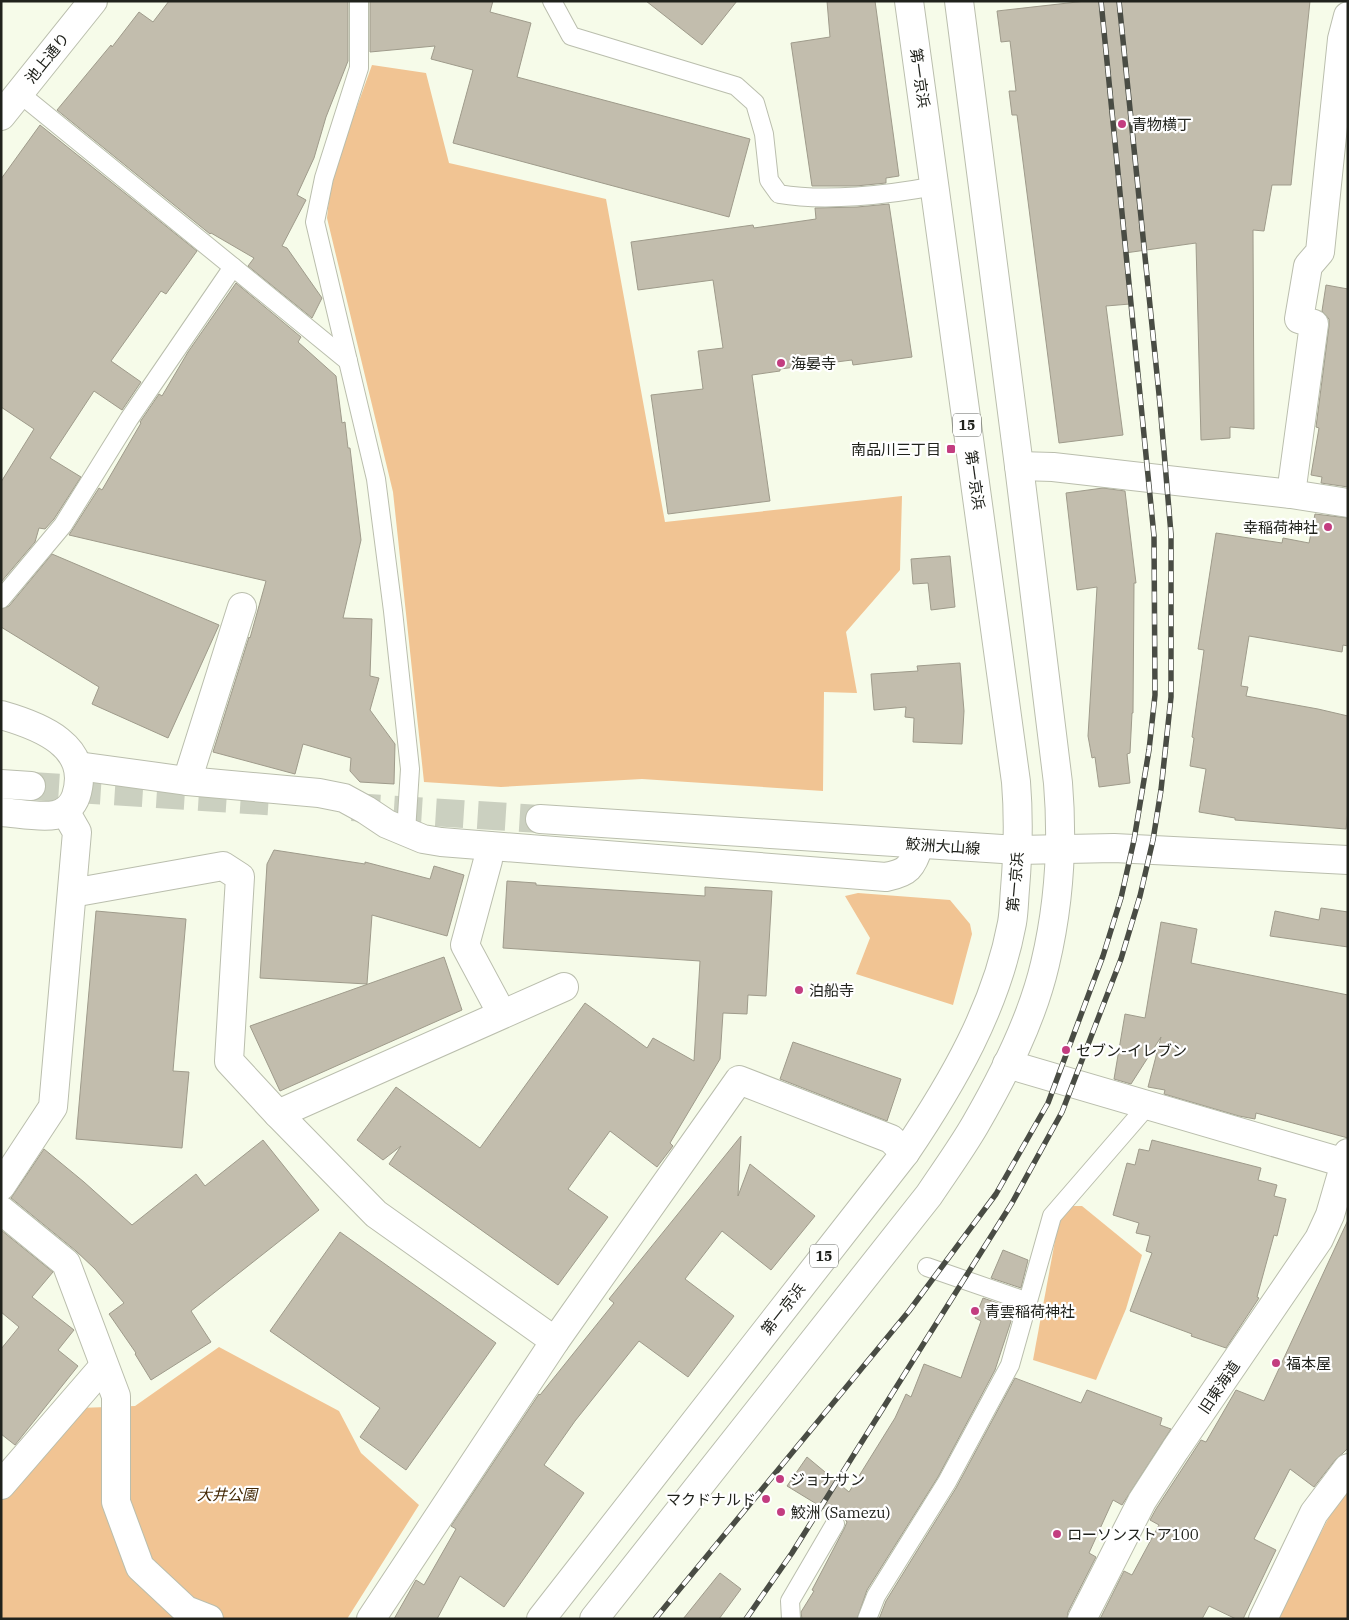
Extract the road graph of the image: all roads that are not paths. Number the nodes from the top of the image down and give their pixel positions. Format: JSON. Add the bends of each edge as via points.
{"nodes":[{"id":1,"x":93,"y":1,"type":"edge"},
{"id":2,"x":359,"y":1,"type":"edge"},
{"id":3,"x":552,"y":1,"type":"edge"},
{"id":4,"x":909,"y":1,"type":"edge"},
{"id":5,"x":958,"y":1,"type":"edge"},
{"id":6,"x":1348,"y":16,"type":"edge"},
{"id":7,"x":19,"y":93,"type":"junction"},
{"id":8,"x":1,"y":116,"type":"edge"},
{"id":9,"x":935,"y":186,"type":"junction"},
{"id":10,"x":233,"y":267,"type":"junction"},
{"id":11,"x":348,"y":361,"type":"junction"},
{"id":12,"x":1019,"y":466,"type":"junction"},
{"id":13,"x":1291,"y":494,"type":"junction"},
{"id":14,"x":1348,"y":502,"type":"edge"},
{"id":15,"x":1,"y":599,"type":"edge"},
{"id":16,"x":242,"y":607,"type":"dead end"},
{"id":17,"x":1,"y":716,"type":"edge"},
{"id":18,"x":78,"y":766,"type":"junction"},
{"id":19,"x":187,"y":780,"type":"junction"},
{"id":20,"x":1,"y":784,"type":"edge"},
{"id":21,"x":31,"y":786,"type":"tunnel mouth"},
{"id":22,"x":65,"y":811,"type":"junction"},
{"id":23,"x":1,"y":812,"type":"edge"},
{"id":24,"x":540,"y":819,"type":"tunnel mouth"},
{"id":25,"x":406,"y":832,"type":"junction"},
{"id":26,"x":920,"y":844,"type":"junction"},
{"id":27,"x":489,"y":846,"type":"junction"},
{"id":28,"x":1018,"y":850,"type":"junction"},
{"id":29,"x":1060,"y":850,"type":"junction"},
{"id":30,"x":1348,"y":860,"type":"edge"},
{"id":31,"x":72,"y":893,"type":"junction"},
{"id":32,"x":564,"y":987,"type":"dead end"},
{"id":33,"x":502,"y":1014,"type":"junction"},
{"id":34,"x":1007,"y":1064,"type":"junction"},
{"id":35,"x":1148,"y":1105,"type":"junction"},
{"id":36,"x":278,"y":1114,"type":"junction"},
{"id":37,"x":905,"y":1152,"type":"junction"},
{"id":38,"x":1346,"y":1158,"type":"edge"},
{"id":39,"x":1,"y":1186,"type":"edge"},
{"id":40,"x":1,"y":1210,"type":"edge"},
{"id":41,"x":927,"y":1267,"type":"dead end"},
{"id":42,"x":1028,"y":1302,"type":"junction"},
{"id":43,"x":555,"y":1340,"type":"junction"},
{"id":44,"x":104,"y":1366,"type":"junction"},
{"id":45,"x":1348,"y":1468,"type":"edge"},
{"id":46,"x":1,"y":1485,"type":"edge"},
{"id":47,"x":835,"y":1524,"type":"dead end"},
{"id":48,"x":209,"y":1619,"type":"edge"},
{"id":49,"x":371,"y":1619,"type":"edge"},
{"id":50,"x":542,"y":1619,"type":"edge"},
{"id":51,"x":594,"y":1619,"type":"edge"},
{"id":52,"x":791,"y":1619,"type":"edge"},
{"id":53,"x":867,"y":1619,"type":"edge"},
{"id":54,"x":1082,"y":1619,"type":"edge"},
{"id":55,"x":1263,"y":1619,"type":"edge"}],
"edges":[{"from":1,"to":7,"type":"main road","name":"池上通り"},
{"from":2,"to":11,"type":"lane","via":[[359,68],[324,178],[316,222]]},
{"from":3,"to":9,"type":"lane","via":[[571,36],[736,86],[754,104],[764,134],[769,180],[779,194],[801,198],[840,197]]},
{"from":4,"to":9,"type":"main road","name":"第一京浜","number":"15"},
{"from":5,"to":12,"type":"main road"},
{"from":6,"to":13,"type":"main road","via":[[1342,39],[1320,252],[1308,266],[1299,319],[1314,324]]},
{"from":7,"to":8,"type":"main road","name":"池上通り"},
{"from":7,"to":10,"type":"lane"},
{"from":9,"to":28,"type":"main road","name":"第一京浜","number":"15","via":[[1016,782]]},
{"from":10,"to":11,"type":"lane"},
{"from":10,"to":15,"type":"lane","via":[[129,419],[63,525]]},
{"from":11,"to":25,"type":"lane","via":[[376,479],[393,611],[410,769]]},
{"from":12,"to":13,"type":"main road"},
{"from":12,"to":29,"type":"main road","via":[[1058,782]]},
{"from":13,"to":14,"type":"main road"},
{"from":16,"to":19,"type":"main road"},
{"from":17,"to":18,"type":"main road","via":[[46,732],[61,742]]},
{"from":18,"to":19,"type":"main road"},
{"from":18,"to":22,"type":"main road","via":[[78,790]]},
{"from":19,"to":25,"type":"main road","via":[[344,798]]},
{"from":20,"to":21,"type":"main road"},
{"from":22,"to":23,"type":"main road","via":[[54,815]]},
{"from":22,"to":31,"type":"main road","via":[[77,832]]},
{"from":24,"to":26,"type":"main road","name":"鮫洲大山線"},
{"from":25,"to":27,"type":"main road","via":[[423,839]]},
{"from":26,"to":27,"type":"main road","via":[[908,868],[901,874],[886,877]]},
{"from":26,"to":28,"type":"main road","name":"鮫洲大山線"},
{"from":27,"to":33,"type":"main road","via":[[465,945]]},
{"from":28,"to":29,"type":"main road","name":"鮫洲大山線"},
{"from":28,"to":37,"type":"main road","name":"第一京浜","number":"15","via":[[1012,922],[1003,961],[987,1005],[964,1058]]},
{"from":29,"to":30,"type":"main road","name":"鮫洲大山線","via":[[1114,848]]},
{"from":29,"to":34,"type":"main road","via":[[1053,928],[1045,966],[1029,1016]]},
{"from":31,"to":36,"type":"main road","via":[[223,866],[240,877],[229,1061]]},
{"from":31,"to":39,"type":"main road","via":[[53,1107]]},
{"from":32,"to":33,"type":"main road"},
{"from":33,"to":36,"type":"main road"},
{"from":34,"to":35,"type":"main road"},
{"from":34,"to":51,"type":"main road","via":[[975,1125],[929,1195]]},
{"from":35,"to":38,"type":"main road"},
{"from":35,"to":42,"type":"lane","via":[[1052,1216]]},
{"from":36,"to":43,"type":"main road","via":[[376,1214]]},
{"from":37,"to":43,"type":"main road","via":[[891,1139],[739,1080]]},
{"from":37,"to":50,"type":"main road","name":"第一京浜","number":"15"},
{"from":38,"to":54,"type":"main road","name":"旧東海道","via":[[1330,1215],[1319,1239],[1142,1501]]},
{"from":40,"to":44,"type":"main road","via":[[66,1263]]},
{"from":41,"to":42,"type":"lane"},
{"from":42,"to":53,"type":"lane","via":[[1010,1366],[947,1482],[876,1596]]},
{"from":43,"to":49,"type":"main road"},
{"from":44,"to":46,"type":"main road"},
{"from":44,"to":48,"type":"main road","via":[[116,1396],[116,1502],[140,1567],[186,1610]]},
{"from":45,"to":55,"type":"main road","via":[[1314,1514]]},
{"from":47,"to":52,"type":"lane","via":[[790,1602]]}]}
